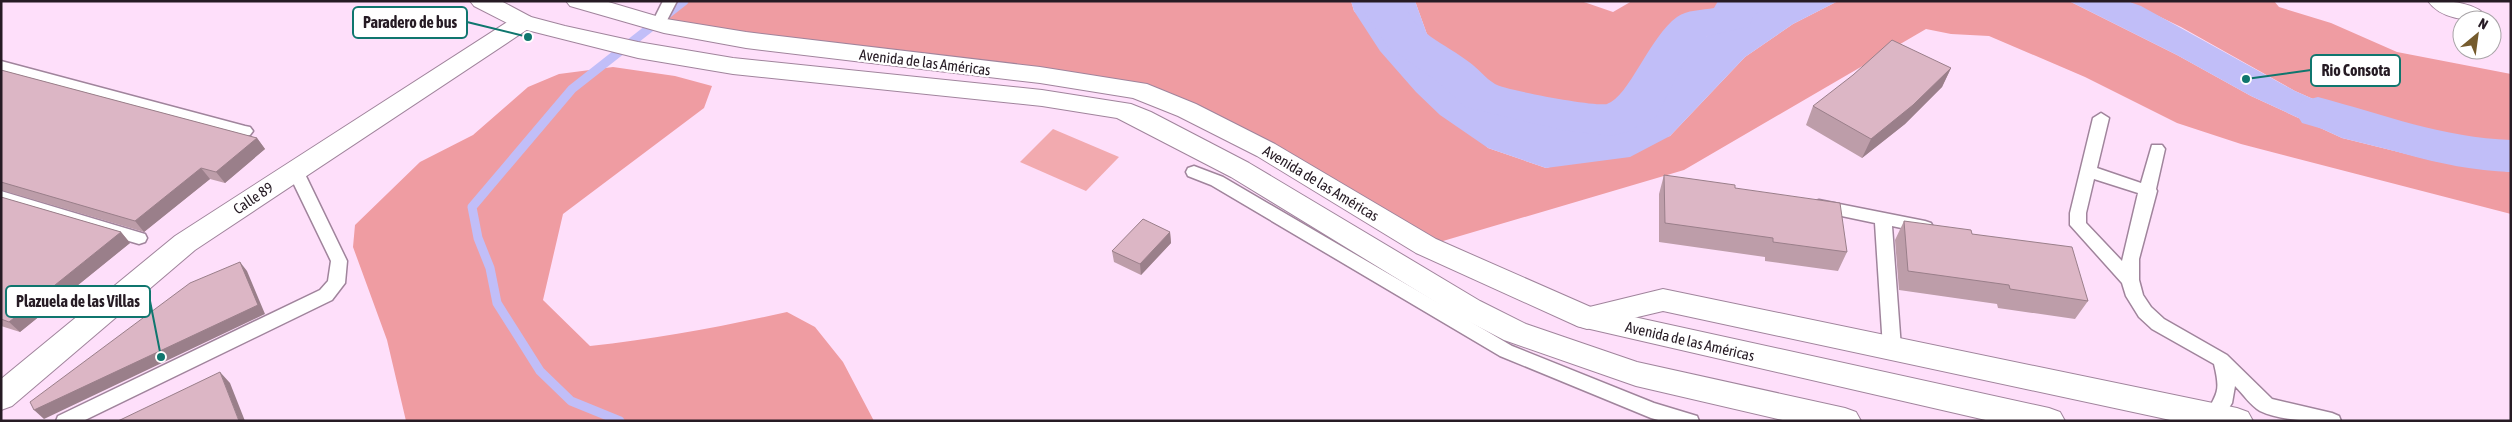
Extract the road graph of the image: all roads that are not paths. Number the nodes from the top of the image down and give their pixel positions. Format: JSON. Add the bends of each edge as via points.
{"nodes":[{"id":1,"x":482,"y":1,"type":"edge"},
{"id":2,"x":578,"y":1,"type":"edge"},
{"id":3,"x":2440,"y":1,"type":"edge"},
{"id":4,"x":2458,"y":10,"type":"edge"},
{"id":5,"x":664,"y":13,"type":"edge"},
{"id":6,"x":523,"y":22,"type":"junction"},
{"id":7,"x":1,"y":66,"type":"edge"},
{"id":8,"x":2101,"y":118,"type":"dead end"},
{"id":9,"x":245,"y":131,"type":"dead end"},
{"id":10,"x":2157,"y":149,"type":"dead end"},
{"id":11,"x":295,"y":170,"type":"junction"},
{"id":12,"x":2089,"y":171,"type":"junction"},
{"id":13,"x":1194,"y":172,"type":"dead end"},
{"id":14,"x":2149,"y":191,"type":"junction"},
{"id":15,"x":1,"y":196,"type":"edge"},
{"id":16,"x":1806,"y":203,"type":"edge"},
{"id":17,"x":1883,"y":218,"type":"junction"},
{"id":18,"x":1941,"y":230,"type":"edge"},
{"id":19,"x":139,"y":238,"type":"dead end"},
{"id":20,"x":2130,"y":280,"type":"junction"},
{"id":21,"x":1587,"y":318,"type":"junction"},
{"id":22,"x":1892,"y":348,"type":"junction"},
{"id":23,"x":2222,"y":360,"type":"junction"},
{"id":24,"x":1,"y":397,"type":"edge"},
{"id":25,"x":2212,"y":418,"type":"edge"},
{"id":26,"x":65,"y":421,"type":"edge"},
{"id":27,"x":1690,"y":421,"type":"edge"},
{"id":28,"x":1845,"y":421,"type":"edge"},
{"id":29,"x":2050,"y":421,"type":"edge"},
{"id":30,"x":2332,"y":421,"type":"edge"}],
"edges":[{"from":1,"to":6,"type":"main road","name":"Avenida de las Américas"},
{"from":2,"to":5,"type":"main road","name":"Avenida de las Américas"},
{"from":3,"to":4,"type":"main road"},
{"from":5,"to":21,"type":"main road","name":"Avenida de las Américas","via":[[746,40],[1040,74],[1138,90],[1187,110],[1266,150],[1426,246]]},
{"from":6,"to":11,"type":"main road","name":"Calle 89"},
{"from":6,"to":28,"type":"main road","name":"Avenida de las Américas","via":[[638,50],[733,66],[1042,98],[1122,110],[1240,170],[1470,309],[1515,332],[1636,374]]},
{"from":7,"to":9,"type":"lane"},
{"from":8,"to":12,"type":"lane"},
{"from":10,"to":14,"type":"lane"},
{"from":11,"to":24,"type":"main road","name":"Calle 89","via":[[185,243]]},
{"from":11,"to":26,"type":"lane","via":[[339,261],[336,283],[326,295]]},
{"from":12,"to":14,"type":"lane"},
{"from":12,"to":20,"type":"lane","via":[[2078,225]]},
{"from":13,"to":27,"type":"lane","via":[[1217,181],[1506,351],[1652,410]]},
{"from":14,"to":20,"type":"lane","via":[[2131,259]]},
{"from":15,"to":19,"type":"lane"},
{"from":16,"to":17,"type":"lane"},
{"from":17,"to":18,"type":"lane"},
{"from":17,"to":22,"type":"lane"},
{"from":20,"to":23,"type":"lane","via":[[2145,312],[2158,324]]},
{"from":21,"to":22,"type":"main road","via":[[1663,300]]},
{"from":21,"to":29,"type":"main road","name":"Avenida de las Américas"},
{"from":22,"to":25,"type":"main road"},
{"from":23,"to":25,"type":"lane","via":[[2228,386],[2226,398]]},
{"from":23,"to":30,"type":"lane","via":[[2266,405]]}]}
